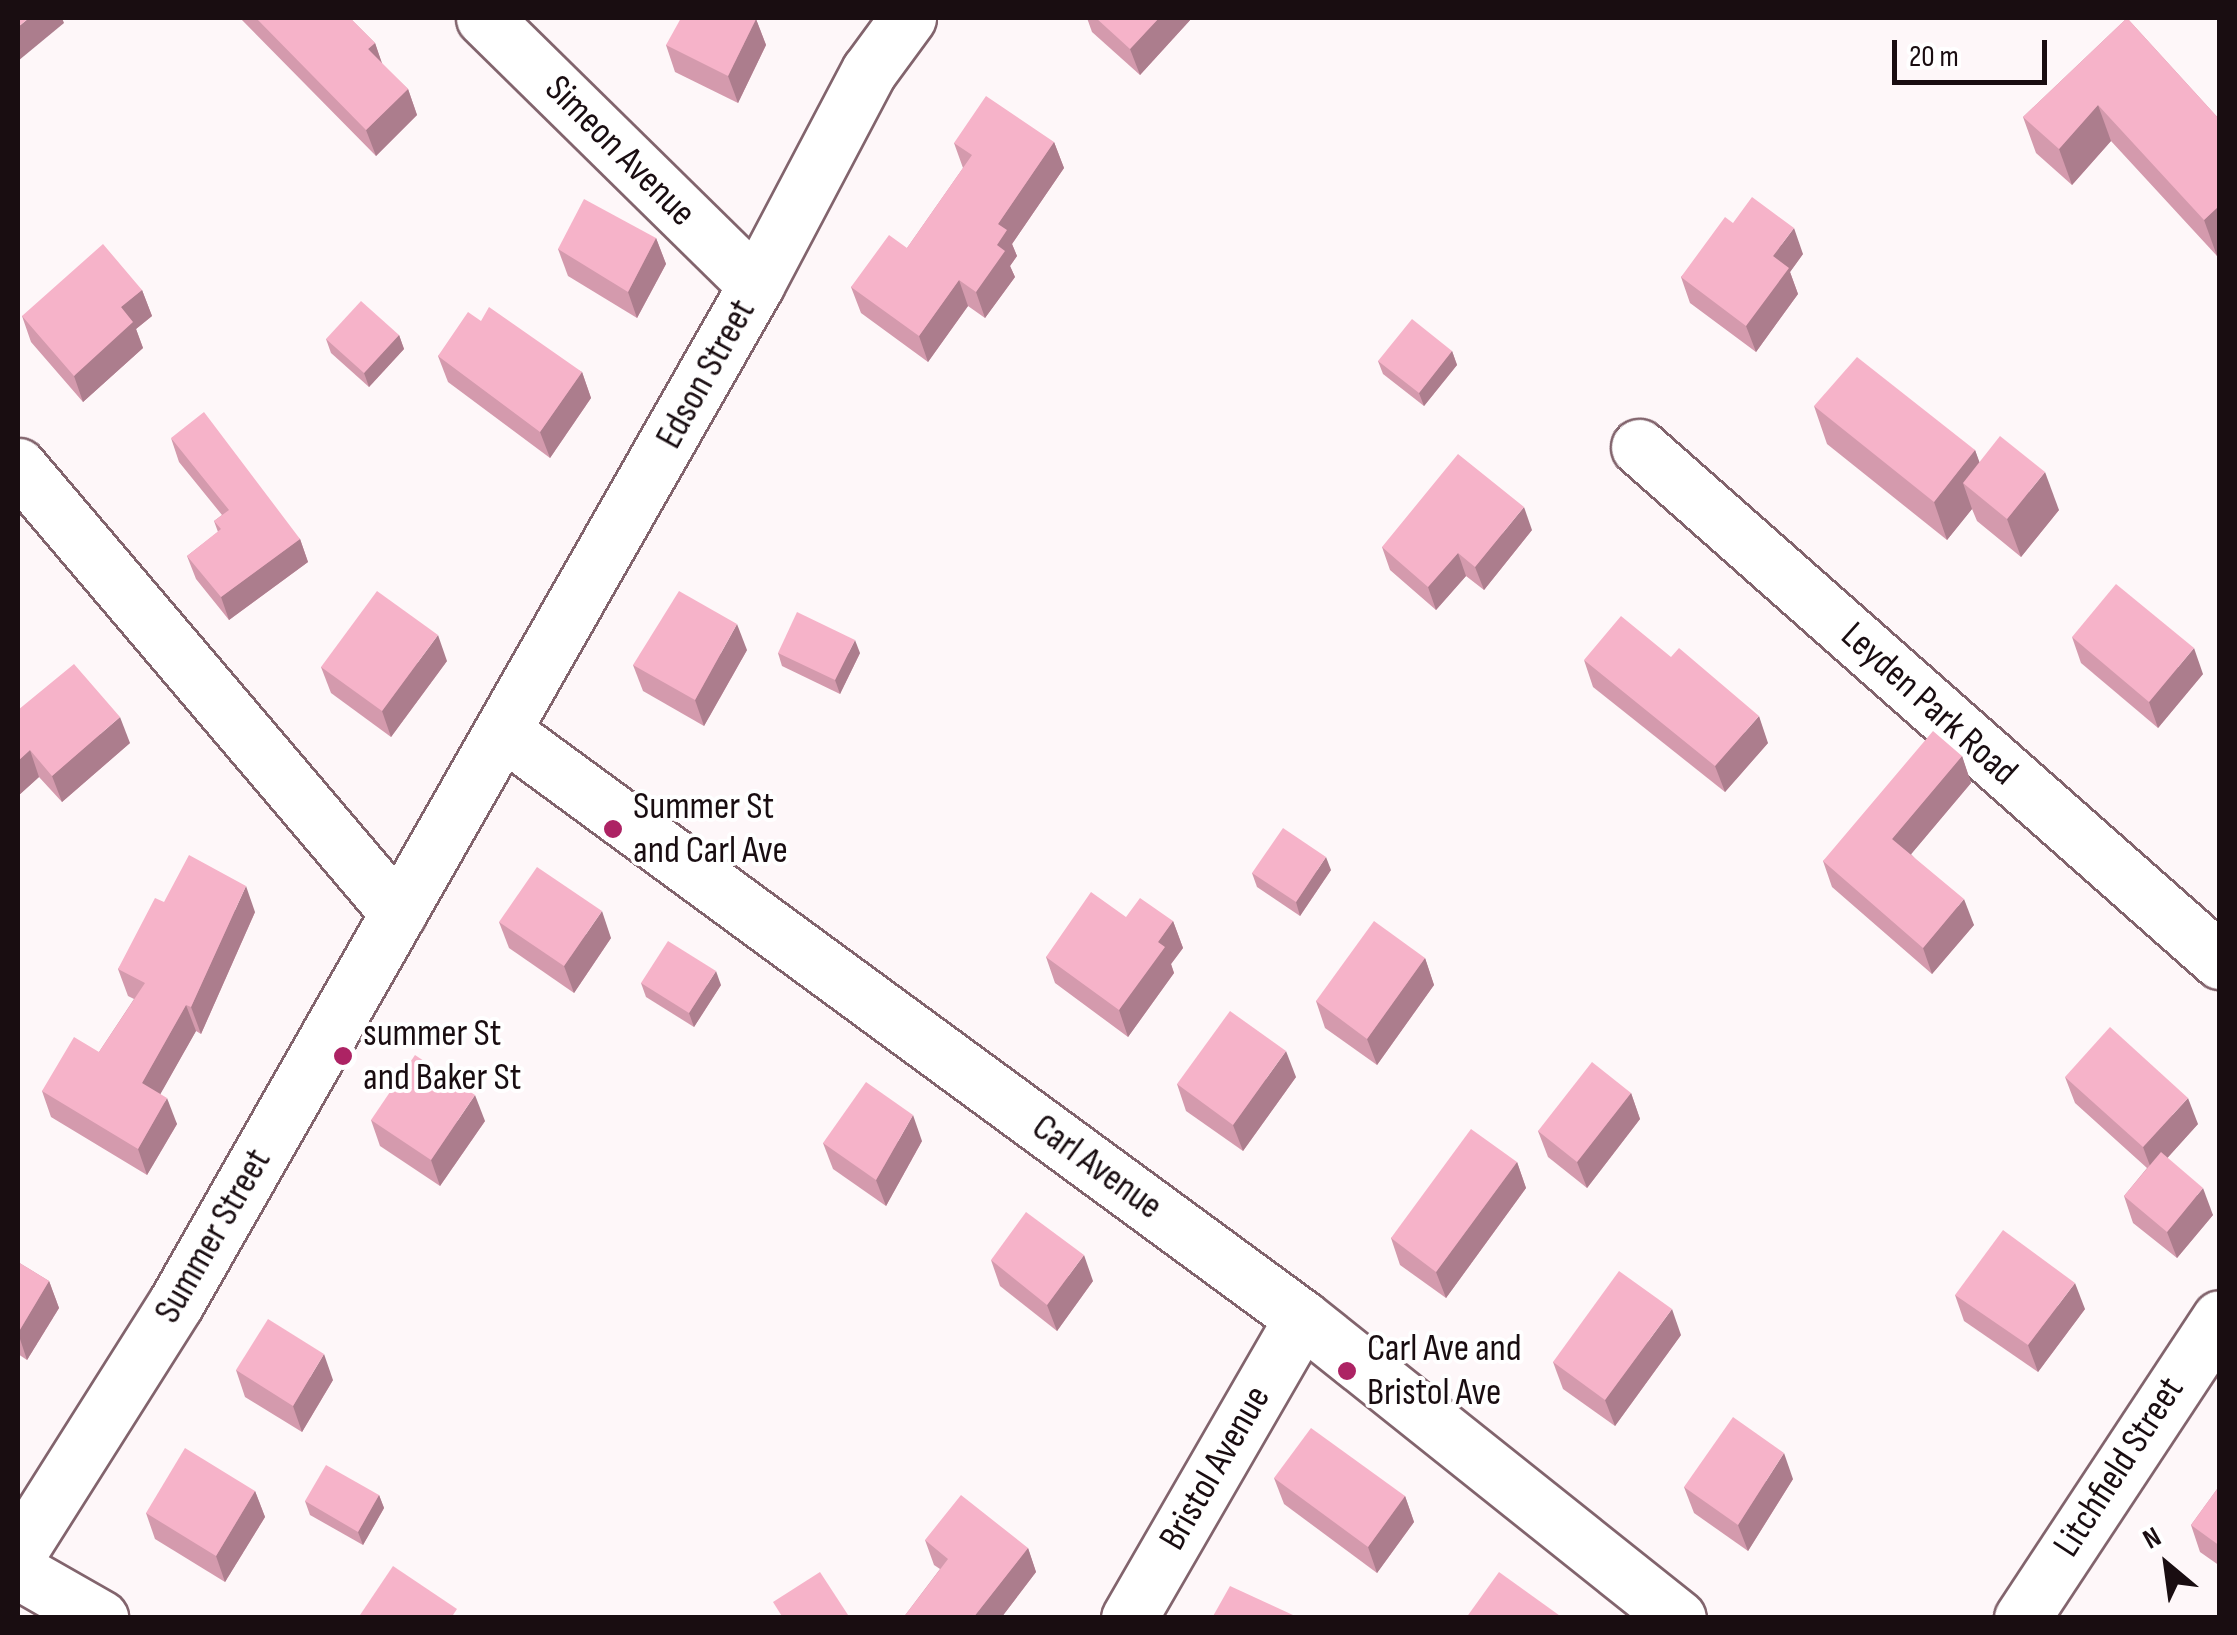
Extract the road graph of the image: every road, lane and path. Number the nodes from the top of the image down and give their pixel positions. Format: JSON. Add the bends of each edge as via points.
{"nodes":[{"id":1,"x":484,"y":18,"type":"edge"},
{"id":2,"x":908,"y":18,"type":"edge"},
{"id":3,"x":756,"y":285,"type":"junction"},
{"id":4,"x":1639,"y":446,"type":"dead end"},
{"id":5,"x":18,"y":466,"type":"edge"},
{"id":6,"x":504,"y":732,"type":"junction"},
{"id":7,"x":398,"y":912,"type":"junction"},
{"id":8,"x":2220,"y":961,"type":"edge"},
{"id":9,"x":1302,"y":1318,"type":"junction"},
{"id":10,"x":2220,"y":1318,"type":"edge"},
{"id":11,"x":18,"y":1554,"type":"edge"},
{"id":12,"x":18,"y":1572,"type":"edge"},
{"id":13,"x":100,"y":1618,"type":"edge"},
{"id":14,"x":1129,"y":1618,"type":"edge"},
{"id":15,"x":1678,"y":1618,"type":"edge"},
{"id":16,"x":2022,"y":1618,"type":"edge"}],
"edges":[{"from":1,"to":3,"type":"street","name":"Simeon Avenue"},
{"from":2,"to":3,"type":"street","name":"Edson Street","via":[[870,71]]},
{"from":3,"to":6,"type":"street","name":"Edson Street"},
{"from":4,"to":8,"type":"street","name":"Leyden Park Road"},
{"from":5,"to":7,"type":"street"},
{"from":6,"to":7,"type":"street","name":"Summer Street"},
{"from":6,"to":9,"type":"street","name":"Carl Avenue"},
{"from":7,"to":11,"type":"street","name":"Summer Street","via":[[176,1303]]},
{"from":9,"to":14,"type":"street","name":"Bristol Avenue"},
{"from":9,"to":15,"type":"street","name":"Carl Avenue"},
{"from":10,"to":16,"type":"street","name":"Litchfield Street"},
{"from":12,"to":13,"type":"street"}]}
